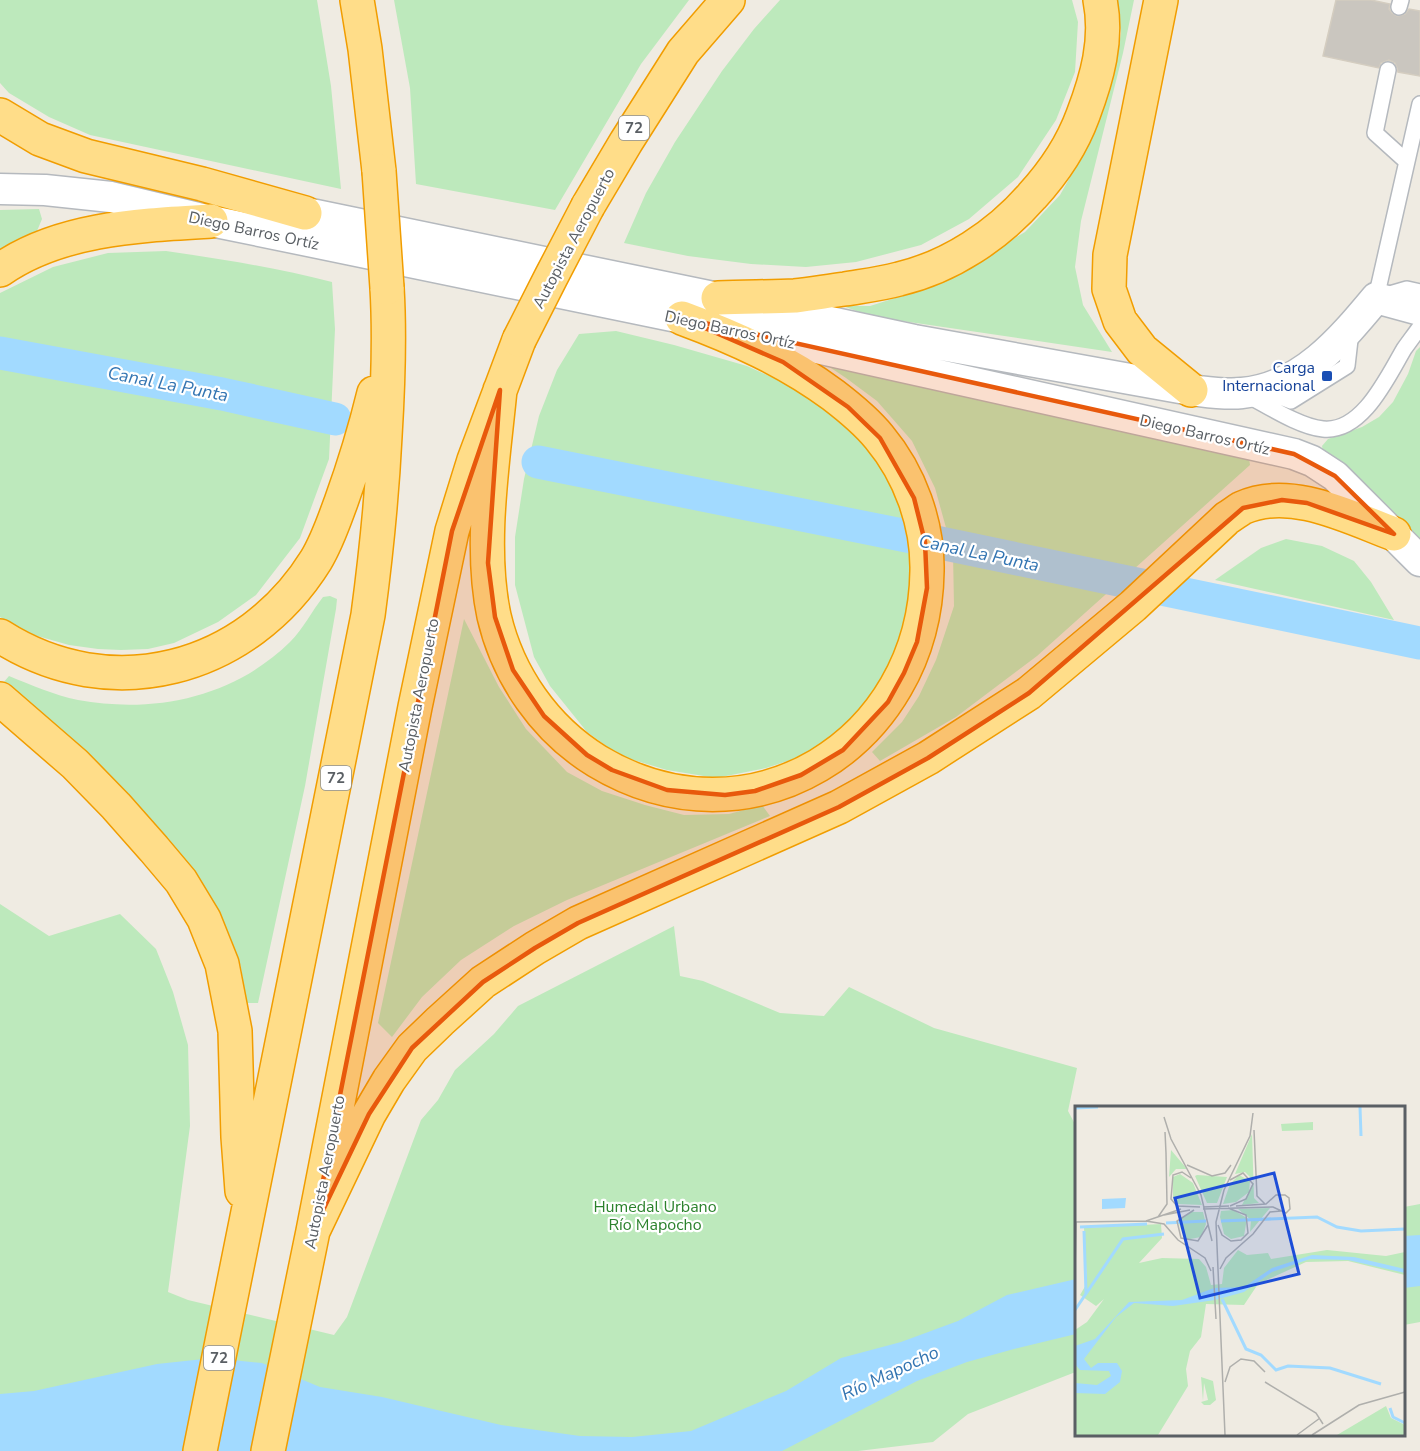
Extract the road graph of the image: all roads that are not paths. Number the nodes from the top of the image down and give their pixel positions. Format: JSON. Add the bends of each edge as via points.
{"nodes":[{"id":1,"x":357,"y":0,"type":"edge"},
{"id":2,"x":728,"y":0,"type":"edge"},
{"id":3,"x":747,"y":0,"type":"edge"},
{"id":4,"x":1100,"y":0,"type":"edge"},
{"id":5,"x":1161,"y":0,"type":"edge"},
{"id":6,"x":683,"y":52,"type":"junction"},
{"id":7,"x":1388,"y":70,"type":"dead end"},
{"id":8,"x":1420,"y":104,"type":"edge"},
{"id":9,"x":0,"y":115,"type":"edge"},
{"id":10,"x":1406,"y":162,"type":"junction"},
{"id":11,"x":0,"y":168,"type":"edge"},
{"id":12,"x":0,"y":189,"type":"edge"},
{"id":13,"x":305,"y":213,"type":"junction"},
{"id":14,"x":211,"y":221,"type":"junction"},
{"id":15,"x":0,"y":270,"type":"edge"},
{"id":16,"x":1420,"y":292,"type":"edge"},
{"id":17,"x":718,"y":298,"type":"junction"},
{"id":18,"x":1376,"y":298,"type":"junction"},
{"id":19,"x":388,"y":303,"type":"junction"},
{"id":20,"x":1420,"y":310,"type":"edge"},
{"id":21,"x":682,"y":318,"type":"junction"},
{"id":22,"x":1420,"y":327,"type":"edge"},
{"id":23,"x":500,"y":390,"type":"junction"},
{"id":24,"x":1191,"y":390,"type":"junction"},
{"id":25,"x":1252,"y":391,"type":"junction"},
{"id":26,"x":1394,"y":534,"type":"junction"},
{"id":27,"x":1420,"y":561,"type":"edge"},
{"id":28,"x":0,"y":636,"type":"edge"},
{"id":29,"x":0,"y":699,"type":"edge"},
{"id":30,"x":313,"y":1231,"type":"junction"},
{"id":31,"x":245,"y":1234,"type":"junction"},
{"id":32,"x":200,"y":1451,"type":"edge"},
{"id":33,"x":268,"y":1451,"type":"edge"}],
"edges":[{"from":1,"to":19,"type":"highway","number":"72","bridge":true,"via":[[379,171]]},
{"from":2,"to":6,"type":"highway","name":"Autopista Aeropuerto","number":"72"},
{"from":3,"to":6,"type":"highway"},
{"from":4,"to":17,"type":"highway","via":[[1103,25],[1099,69],[1080,124],[1045,182],[1002,225],[954,257],[900,279],[796,296]]},
{"from":5,"to":24,"type":"highway","via":[[1110,255],[1109,289],[1120,321],[1142,350]]},
{"from":6,"to":23,"type":"highway","name":"Autopista Aeropuerto","number":"72","bridge":true,"via":[[588,206],[519,340]]},
{"from":7,"to":10,"type":"lane","via":[[1375,133]]},
{"from":8,"to":10,"type":"lane"},
{"from":9,"to":13,"type":"highway","via":[[40,139],[86,156]]},
{"from":10,"to":18,"type":"lane"},
{"from":11,"to":13,"type":"street","name":"Diego Barros Ortíz","via":[[91,175]]},
{"from":12,"to":14,"type":"street","name":"Diego Barros Ortíz","via":[[111,197]]},
{"from":13,"to":17,"type":"street","name":"Diego Barros Ortíz"},
{"from":14,"to":15,"type":"highway","via":[[93,234],[34,251]]},
{"from":14,"to":21,"type":"street","name":"Diego Barros Ortíz"},
{"from":16,"to":18,"type":"lane","via":[[1407,289]]},
{"from":17,"to":24,"type":"street","name":"Diego Barros Ortíz","via":[[914,340]]},
{"from":18,"to":20,"type":"street"},
{"from":18,"to":25,"type":"street","name":"Diego Barros Ortíz","via":[[1334,346],[1297,374]]},
{"from":19,"to":28,"type":"highway","via":[[369,414],[331,529],[297,587],[274,611],[250,631],[195,660],[133,673],[68,667]]},
{"from":19,"to":31,"type":"highway","number":"72","via":[[388,396],[378,541],[368,615]]},
{"from":21,"to":23,"type":"highway","via":[[783,362],[848,407],[880,438],[892,456],[921,520],[927,560],[924,615],[904,673],[867,728],[843,750],[801,776],[754,791],[725,795],[667,790],[612,770],[587,755],[544,716],[513,670],[502,644],[490,590],[487,535]]},
{"from":21,"to":26,"type":"street","name":"Diego Barros Ortíz","via":[[1294,454],[1335,476]]},
{"from":22,"to":25,"type":"lane","via":[[1388,378],[1347,425],[1323,429],[1302,423]]},
{"from":23,"to":30,"type":"highway","name":"Autopista Aeropuerto","number":"72","via":[[452,531]]},
{"from":24,"to":25,"type":"street","name":"Diego Barros Ortíz"},
{"from":26,"to":27,"type":"street","name":"Diego Barros Ortíz"},
{"from":26,"to":30,"type":"highway","via":[[1307,503],[1282,500],[1243,508],[1029,693],[928,758],[839,807],[578,923],[535,948],[483,982],[412,1048],[369,1114]]},
{"from":29,"to":31,"type":"highway","via":[[75,764],[116,806],[181,881],[204,918],[222,964],[236,1031]]},
{"from":30,"to":33,"type":"highway","name":"Autopista Aeropuerto","number":"72"},
{"from":31,"to":32,"type":"highway","number":"72"}]}
